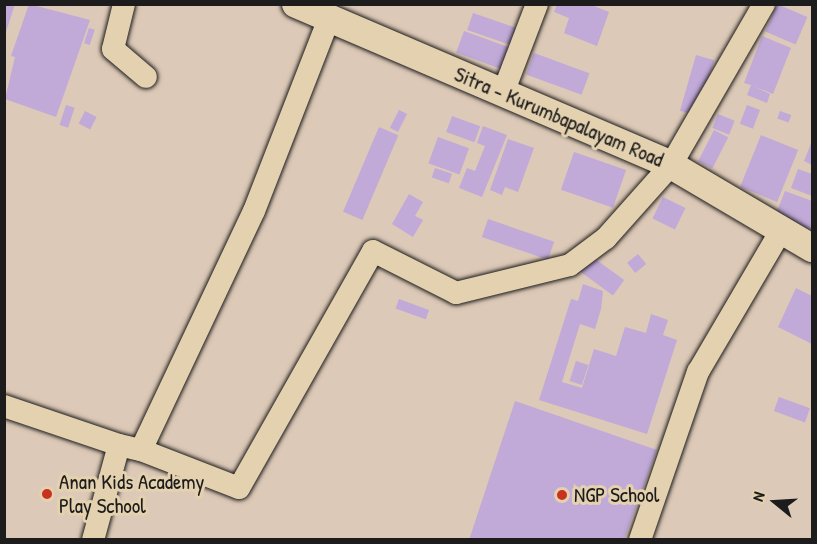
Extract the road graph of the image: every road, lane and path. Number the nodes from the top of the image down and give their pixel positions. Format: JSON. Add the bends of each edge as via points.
{"nodes":[{"id":1,"x":124,"y":4,"type":"edge"},
{"id":2,"x":296,"y":4,"type":"edge"},
{"id":3,"x":537,"y":4,"type":"edge"},
{"id":4,"x":764,"y":4,"type":"edge"},
{"id":5,"x":328,"y":19,"type":"junction"},
{"id":6,"x":146,"y":77,"type":"dead end"},
{"id":7,"x":503,"y":93,"type":"junction"},
{"id":8,"x":671,"y":165,"type":"junction"},
{"id":9,"x":782,"y":229,"type":"junction"},
{"id":10,"x":810,"y":242,"type":"edge"},
{"id":11,"x":4,"y":406,"type":"edge"},
{"id":12,"x":130,"y":447,"type":"junction"},
{"id":13,"x":93,"y":540,"type":"edge"},
{"id":14,"x":640,"y":540,"type":"edge"}],
"edges":[{"from":1,"to":6,"type":"street","via":[[113,49]]},
{"from":2,"to":5,"type":"main road","name":"Sitra - Kurumbapalayam Road"},
{"from":3,"to":7,"type":"street"},
{"from":4,"to":8,"type":"street"},
{"from":5,"to":7,"type":"main road","name":"Sitra - Kurumbapalayam Road"},
{"from":5,"to":12,"type":"street","via":[[254,211]]},
{"from":7,"to":8,"type":"main road","name":"Sitra - Kurumbapalayam Road"},
{"from":8,"to":9,"type":"main road","name":"Sitra - Kurumbapalayam Road"},
{"from":8,"to":12,"type":"street","via":[[606,238],[570,266],[456,293],[373,250],[239,488]]},
{"from":9,"to":10,"type":"main road","name":"Sitra - Kurumbapalayam Road"},
{"from":9,"to":14,"type":"street","via":[[706,355]]},
{"from":11,"to":12,"type":"street"},
{"from":12,"to":13,"type":"street"}]}
